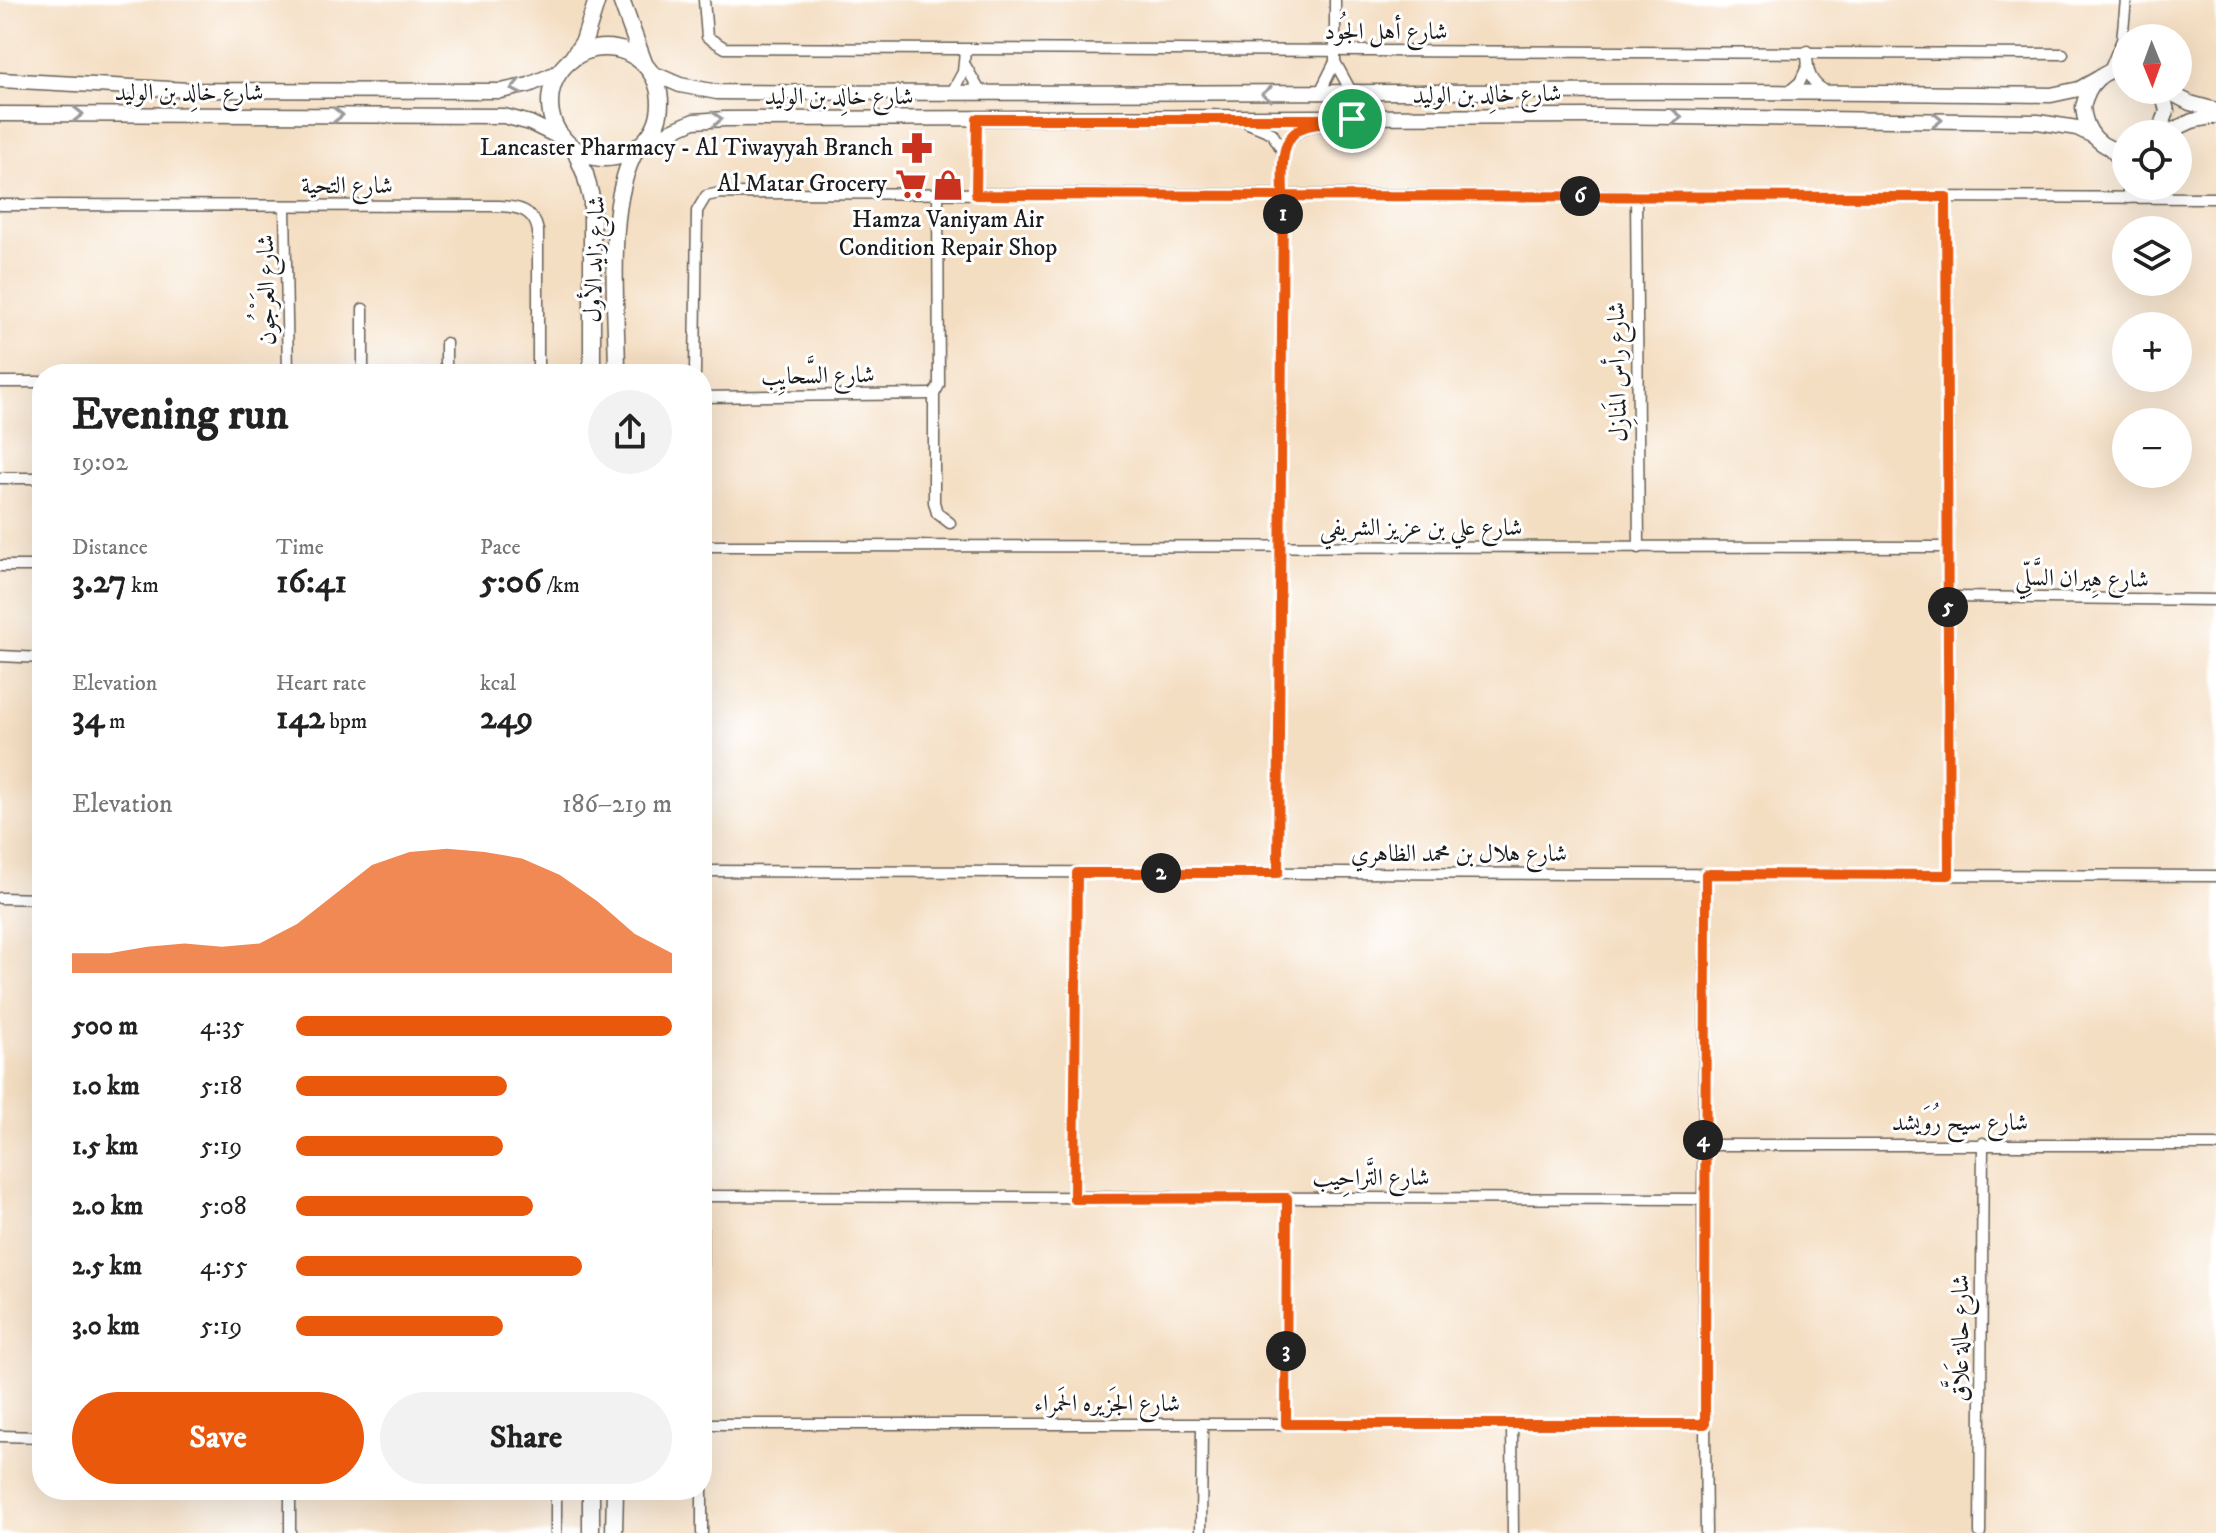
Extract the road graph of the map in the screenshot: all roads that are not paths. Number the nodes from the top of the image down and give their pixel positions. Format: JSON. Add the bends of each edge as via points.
{"nodes":[{"id":1,"x":597,"y":0,"type":"edge"},
{"id":2,"x":621,"y":0,"type":"edge"},
{"id":3,"x":704,"y":0,"type":"edge"},
{"id":4,"x":1335,"y":0,"type":"edge"},
{"id":5,"x":2126,"y":0,"type":"edge"},
{"id":6,"x":2126,"y":22,"type":"joint"},
{"id":7,"x":965,"y":51,"type":"junction"},
{"id":8,"x":1807,"y":51,"type":"junction"},
{"id":9,"x":2063,"y":54,"type":"dead end"},
{"id":10,"x":1335,"y":57,"type":"junction"},
{"id":11,"x":965,"y":65,"type":"junction"},
{"id":12,"x":565,"y":67,"type":"junction"},
{"id":13,"x":1807,"y":67,"type":"junction"},
{"id":14,"x":647,"y":68,"type":"junction"},
{"id":15,"x":2112,"y":72,"type":"edge"},
{"id":16,"x":2103,"y":75,"type":"junction"},
{"id":17,"x":0,"y":80,"type":"edge"},
{"id":18,"x":1631,"y":92,"type":"junction"},
{"id":19,"x":1827,"y":92,"type":"junction"},
{"id":20,"x":981,"y":93,"type":"junction"},
{"id":21,"x":1787,"y":93,"type":"junction"},
{"id":22,"x":951,"y":94,"type":"junction"},
{"id":23,"x":1319,"y":94,"type":"junction"},
{"id":24,"x":1352,"y":94,"type":"junction"},
{"id":25,"x":2192,"y":104,"type":"edge"},
{"id":26,"x":2216,"y":110,"type":"edge"},
{"id":27,"x":0,"y":114,"type":"edge"},
{"id":28,"x":1599,"y":116,"type":"junction"},
{"id":29,"x":2216,"y":116,"type":"edge"},
{"id":30,"x":977,"y":119,"type":"junction"},
{"id":31,"x":1207,"y":119,"type":"junction"},
{"id":32,"x":1352,"y":119,"type":"junction"},
{"id":33,"x":2192,"y":121,"type":"edge"},
{"id":34,"x":2098,"y":141,"type":"junction"},
{"id":35,"x":569,"y":144,"type":"junction"},
{"id":36,"x":640,"y":145,"type":"junction"},
{"id":37,"x":2112,"y":146,"type":"edge"},
{"id":38,"x":1283,"y":152,"type":"junction"},
{"id":39,"x":2112,"y":154,"type":"edge"},
{"id":40,"x":938,"y":195,"type":"junction"},
{"id":41,"x":976,"y":195,"type":"junction"},
{"id":42,"x":1283,"y":196,"type":"junction"},
{"id":43,"x":1636,"y":196,"type":"junction"},
{"id":44,"x":1946,"y":197,"type":"junction"},
{"id":45,"x":2112,"y":198,"type":"edge"},
{"id":46,"x":2192,"y":198,"type":"edge"},
{"id":47,"x":2216,"y":198,"type":"edge"},
{"id":48,"x":0,"y":205,"type":"edge"},
{"id":49,"x":285,"y":206,"type":"junction"},
{"id":50,"x":363,"y":309,"type":"dead end"},
{"id":51,"x":446,"y":343,"type":"dead end"},
{"id":52,"x":288,"y":364,"type":"edge"},
{"id":53,"x":363,"y":364,"type":"edge"},
{"id":54,"x":446,"y":364,"type":"edge"},
{"id":55,"x":538,"y":364,"type":"edge"},
{"id":56,"x":592,"y":364,"type":"edge"},
{"id":57,"x":617,"y":364,"type":"edge"},
{"id":58,"x":695,"y":364,"type":"edge"},
{"id":59,"x":0,"y":382,"type":"edge"},
{"id":60,"x":32,"y":382,"type":"edge"},
{"id":61,"x":934,"y":394,"type":"junction"},
{"id":62,"x":712,"y":397,"type":"edge"},
{"id":63,"x":0,"y":478,"type":"edge"},
{"id":64,"x":32,"y":478,"type":"edge"},
{"id":65,"x":950,"y":523,"type":"dead end"},
{"id":66,"x":712,"y":546,"type":"edge"},
{"id":67,"x":1281,"y":547,"type":"junction"},
{"id":68,"x":1947,"y":547,"type":"junction"},
{"id":69,"x":1639,"y":548,"type":"junction"},
{"id":70,"x":0,"y":566,"type":"edge"},
{"id":71,"x":32,"y":566,"type":"edge"},
{"id":72,"x":1948,"y":597,"type":"junction"},
{"id":73,"x":2216,"y":600,"type":"edge"},
{"id":74,"x":0,"y":656,"type":"edge"},
{"id":75,"x":32,"y":658,"type":"edge"},
{"id":76,"x":712,"y":871,"type":"edge"},
{"id":77,"x":1077,"y":873,"type":"junction"},
{"id":78,"x":1278,"y":873,"type":"junction"},
{"id":79,"x":1706,"y":874,"type":"junction"},
{"id":80,"x":1949,"y":875,"type":"junction"},
{"id":81,"x":2216,"y":876,"type":"edge"},
{"id":82,"x":0,"y":898,"type":"edge"},
{"id":83,"x":32,"y":899,"type":"edge"},
{"id":84,"x":1983,"y":1143,"type":"junction"},
{"id":85,"x":1703,"y":1145,"type":"junction"},
{"id":86,"x":2216,"y":1145,"type":"edge"},
{"id":87,"x":712,"y":1196,"type":"edge"},
{"id":88,"x":1287,"y":1198,"type":"junction"},
{"id":89,"x":1074,"y":1199,"type":"junction"},
{"id":90,"x":1703,"y":1199,"type":"junction"},
{"id":91,"x":712,"y":1424,"type":"edge"},
{"id":92,"x":1202,"y":1424,"type":"junction"},
{"id":93,"x":1286,"y":1424,"type":"junction"},
{"id":94,"x":1512,"y":1424,"type":"junction"},
{"id":95,"x":1705,"y":1424,"type":"junction"},
{"id":96,"x":0,"y":1436,"type":"edge"},
{"id":97,"x":32,"y":1437,"type":"edge"},
{"id":98,"x":290,"y":1500,"type":"edge"},
{"id":99,"x":556,"y":1500,"type":"edge"},
{"id":100,"x":591,"y":1500,"type":"edge"},
{"id":101,"x":615,"y":1500,"type":"edge"},
{"id":102,"x":702,"y":1500,"type":"edge"},
{"id":103,"x":290,"y":1533,"type":"edge"},
{"id":104,"x":556,"y":1533,"type":"edge"},
{"id":105,"x":591,"y":1533,"type":"edge"},
{"id":106,"x":614,"y":1533,"type":"edge"},
{"id":107,"x":702,"y":1533,"type":"edge"},
{"id":108,"x":1201,"y":1533,"type":"edge"},
{"id":109,"x":1513,"y":1533,"type":"edge"},
{"id":110,"x":1706,"y":1533,"type":"edge"},
{"id":111,"x":1980,"y":1533,"type":"edge"}],
"edges":[{"from":1,"to":12,"type":"main road","via":[[584,41]]},
{"from":2,"to":14,"type":"main road"},
{"from":3,"to":7,"type":"street","name":"شارع أهل الجُود","via":[[707,37],[725,48]]},
{"from":4,"to":10,"type":"street"},
{"from":5,"to":6,"type":"street"},
{"from":6,"to":16,"type":"street"},
{"from":7,"to":10,"type":"street","name":"شارع أهل الجُود"},
{"from":7,"to":11,"type":"street"},
{"from":8,"to":9,"type":"street","name":"شارع أهل الجُود"},
{"from":8,"to":10,"type":"street","name":"شارع أهل الجُود"},
{"from":8,"to":13,"type":"street"},
{"from":10,"to":23,"type":"street"},
{"from":10,"to":24,"type":"street"},
{"from":11,"to":20,"type":"street"},
{"from":11,"to":22,"type":"street"},
{"from":12,"to":14,"type":"main road","via":[[580,55],[607,49],[621,51]]},
{"from":12,"to":17,"type":"street","name":"شارع خالِد بن الوليد","one_way":true,"via":[[529,85],[501,91],[189,90]]},
{"from":12,"to":35,"type":"main road","via":[[550,106]]},
{"from":13,"to":19,"type":"street"},
{"from":13,"to":21,"type":"street"},
{"from":14,"to":22,"type":"street","name":"شارع خالِد بن الوليد","via":[[680,85],[717,92]]},
{"from":14,"to":36,"type":"main road","via":[[660,109],[652,133]]},
{"from":15,"to":16,"type":"street","name":"شارع خالِد بن الوليد"},
{"from":16,"to":19,"type":"street","name":"شارع خالِد بن الوليد","via":[[2079,89],[2051,95]]},
{"from":16,"to":34,"type":"street","via":[[2083,107],[2087,128]]},
{"from":18,"to":21,"type":"street","name":"شارع خالِد بن الوليد"},
{"from":18,"to":24,"type":"street","name":"شارع خالِد بن الوليد"},
{"from":18,"to":28,"type":"street","via":[[1630,106]]},
{"from":19,"to":21,"type":"street","name":"شارع خالِد بن الوليد"},
{"from":20,"to":22,"type":"street","name":"شارع خالِد بن الوليد"},
{"from":23,"to":20,"type":"street","name":"شارع خالِد بن الوليد","one_way":true},
{"from":23,"to":24,"type":"street","name":"شارع خالِد بن الوليد"},
{"from":25,"to":26,"type":"street"},
{"from":27,"to":35,"type":"street","name":"شارع خالِد بن الوليد","one_way":true,"via":[[504,116]]},
{"from":28,"to":32,"type":"street","name":"شارع خالِد بن الوليد"},
{"from":28,"to":34,"type":"street","name":"شارع خالِد بن الوليد","one_way":true,"via":[[2038,122],[2077,128]]},
{"from":29,"to":33,"type":"street"},
{"from":30,"to":31,"type":"street","name":"شارع خالِد بن الوليد"},
{"from":36,"to":30,"type":"street","name":"شارع خالِد بن الوليد","one_way":true,"via":[[679,126],[710,120]]},
{"from":30,"to":41,"type":"street"},
{"from":31,"to":32,"type":"street","name":"شارع خالِد بن الوليد"},
{"from":31,"to":38,"type":"street","via":[[1265,127]]},
{"from":32,"to":38,"type":"street","via":[[1296,131]]},
{"from":34,"to":37,"type":"street","name":"شارع خالِد بن الوليد"},
{"from":34,"to":39,"type":"street"},
{"from":35,"to":36,"type":"main road","via":[[599,158]]},
{"from":35,"to":56,"type":"main road","name":"شارع زايد الأول","via":[[592,201]]},
{"from":36,"to":57,"type":"main road","name":"شارع زايد الأول","via":[[622,180],[618,204]]},
{"from":38,"to":42,"type":"street"},
{"from":40,"to":41,"type":"street"},
{"from":40,"to":58,"type":"street","via":[[706,196],[697,211]]},
{"from":40,"to":61,"type":"street","via":[[939,385]]},
{"from":41,"to":42,"type":"street"},
{"from":42,"to":43,"type":"street"},
{"from":42,"to":67,"type":"street"},
{"from":43,"to":44,"type":"street"},
{"from":43,"to":69,"type":"street","name":"شارع رأس المَنازِل"},
{"from":44,"to":45,"type":"street"},
{"from":44,"to":68,"type":"street"},
{"from":46,"to":47,"type":"street"},
{"from":48,"to":49,"type":"street","name":"شارع التحية"},
{"from":49,"to":52,"type":"street","name":"شارع العَرْجُون"},
{"from":49,"to":55,"type":"street","name":"شارع التحية","via":[[500,206],[531,214],[538,231]]},
{"from":50,"to":53,"type":"street"},
{"from":51,"to":54,"type":"street"},
{"from":59,"to":60,"type":"street"},
{"from":61,"to":62,"type":"street","name":"شارع السَّحايِب"},
{"from":61,"to":65,"type":"street","via":[[934,509]]},
{"from":63,"to":64,"type":"street"},
{"from":66,"to":67,"type":"street","name":"شارع علي بن عزيز الشريفي"},
{"from":67,"to":69,"type":"street","name":"شارع علي بن عزيز الشريفي"},
{"from":67,"to":78,"type":"street"},
{"from":68,"to":69,"type":"street","name":"شارع علي بن عزيز الشريفي"},
{"from":68,"to":72,"type":"street"},
{"from":70,"to":71,"type":"street"},
{"from":72,"to":73,"type":"street","name":"شارع هِيران السَّلِّي"},
{"from":72,"to":80,"type":"street"},
{"from":74,"to":75,"type":"street"},
{"from":76,"to":77,"type":"street","name":"شارع هلال بن محمد الظاهري"},
{"from":77,"to":78,"type":"street","name":"شارع هلال بن محمد الظاهري"},
{"from":77,"to":89,"type":"street"},
{"from":78,"to":79,"type":"street","name":"شارع هلال بن محمد الظاهري"},
{"from":79,"to":80,"type":"street","name":"شارع هلال بن محمد الظاهري"},
{"from":79,"to":85,"type":"street"},
{"from":80,"to":81,"type":"street","name":"شارع هلال بن محمد الظاهري"},
{"from":82,"to":83,"type":"street"},
{"from":84,"to":85,"type":"street","name":"شارع سيح رُوَيشد"},
{"from":84,"to":86,"type":"street","name":"شارع سيح رُوَيشد"},
{"from":84,"to":111,"type":"street","name":"شارع حالة عَلاَّق"},
{"from":85,"to":90,"type":"street"},
{"from":87,"to":89,"type":"street","name":"شارع التَّراحِيب"},
{"from":88,"to":89,"type":"street","name":"شارع التَّراحِيب"},
{"from":88,"to":90,"type":"street","name":"شارع التَّراحِيب"},
{"from":88,"to":93,"type":"street"},
{"from":90,"to":95,"type":"street"},
{"from":91,"to":92,"type":"street","name":"شارع الجَزيره الحَمراء"},
{"from":92,"to":93,"type":"street","name":"شارع الجَزيره الحَمراء"},
{"from":92,"to":108,"type":"street"},
{"from":93,"to":94,"type":"street","name":"شارع الجَزيره الحَمراء"},
{"from":94,"to":95,"type":"street","name":"شارع الجَزيره الحَمراء"},
{"from":94,"to":109,"type":"street"},
{"from":95,"to":110,"type":"street"},
{"from":96,"to":97,"type":"street"},
{"from":98,"to":103,"type":"street"},
{"from":99,"to":104,"type":"street"},
{"from":100,"to":105,"type":"main road"},
{"from":101,"to":106,"type":"main road"},
{"from":102,"to":107,"type":"street"}]}
